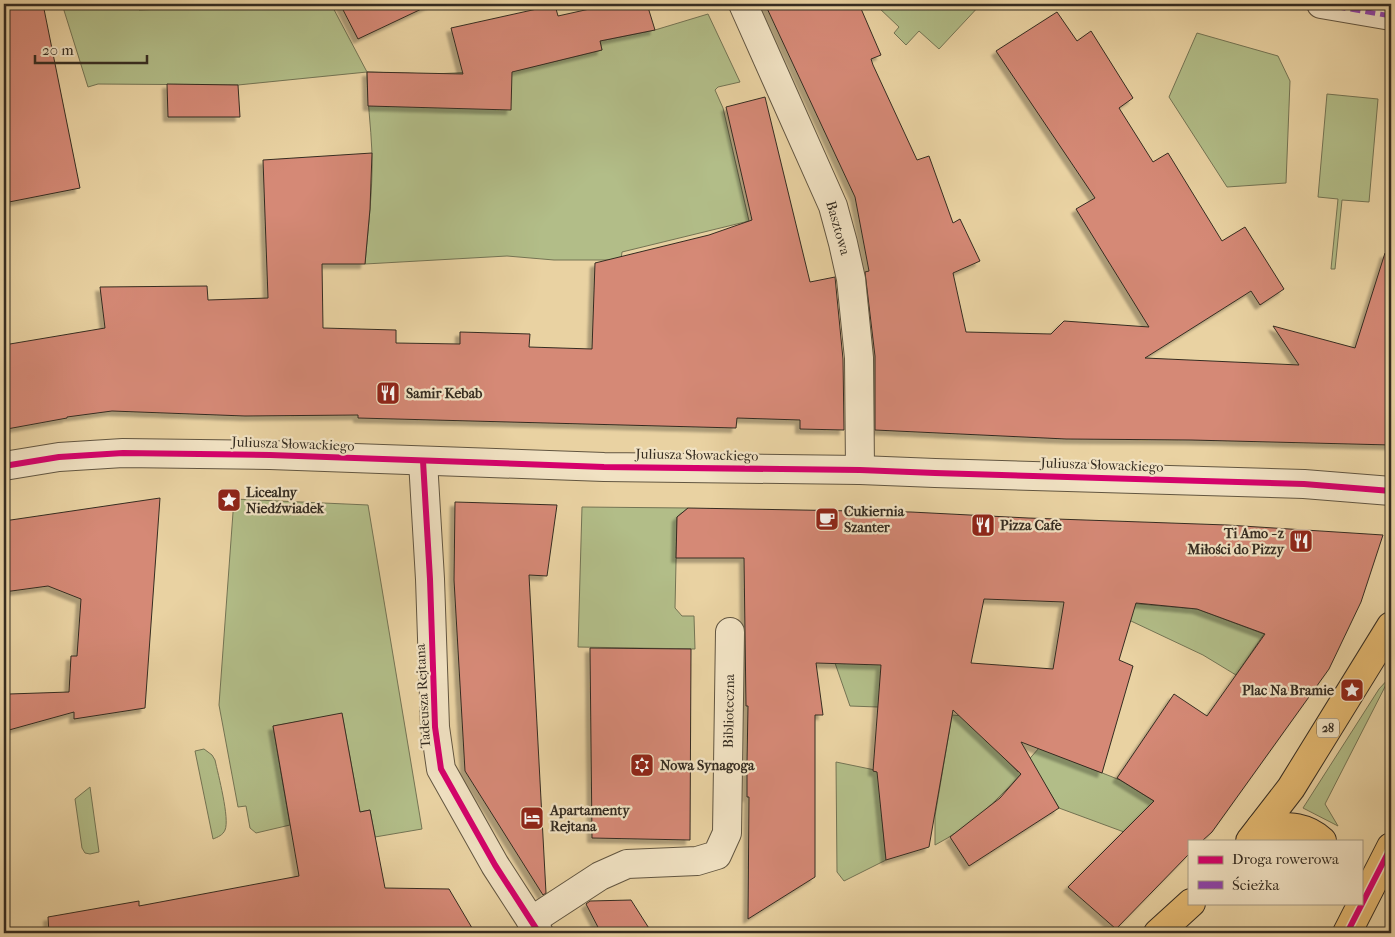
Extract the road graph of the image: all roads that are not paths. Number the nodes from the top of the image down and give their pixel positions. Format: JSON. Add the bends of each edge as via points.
{"nodes":[{"id":1,"x":743,"y":4,"type":"edge"},
{"id":2,"x":1321,"y":4,"type":"edge"},
{"id":3,"x":1391,"y":16,"type":"edge"},
{"id":4,"x":423,"y":461,"type":"junction"},
{"id":5,"x":4,"y":466,"type":"edge"},
{"id":6,"x":860,"y":470,"type":"junction"},
{"id":7,"x":1391,"y":491,"type":"edge"},
{"id":8,"x":1391,"y":626,"type":"edge"},
{"id":9,"x":730,"y":632,"type":"dead end"},
{"id":10,"x":1256,"y":834,"type":"edge"},
{"id":11,"x":1321,"y":840,"type":"edge"},
{"id":12,"x":1391,"y":847,"type":"edge"},
{"id":13,"x":1362,"y":902,"type":"edge"},
{"id":14,"x":1190,"y":904,"type":"edge"},
{"id":15,"x":1348,"y":904,"type":"edge"},
{"id":16,"x":1361,"y":904,"type":"edge"},
{"id":17,"x":535,"y":927,"type":"edge"},
{"id":18,"x":1158,"y":933,"type":"edge"},
{"id":19,"x":1346,"y":933,"type":"edge"}],
"edges":[{"from":1,"to":6,"type":"street","name":"Basztowa","via":[[833,206],[843,243],[851,279],[859,358]]},
{"from":2,"to":3,"type":"street"},
{"from":4,"to":5,"type":"street","name":"Juliusza Słowackiego","via":[[123,453],[59,457]]},
{"from":4,"to":6,"type":"street","name":"Juliusza Słowackiego"},
{"from":4,"to":17,"type":"street","name":"Tadeusza Rejtana","via":[[435,727],[441,769],[495,865]]},
{"from":6,"to":7,"type":"street","name":"Juliusza Słowackiego","via":[[1304,484]]},
{"from":8,"to":10,"type":"main road","number":"28","via":[[1290,788]]},
{"from":9,"to":17,"type":"street","name":"Biblioteczna","via":[[727,833],[717,855],[697,861],[627,864],[600,876]]},
{"from":10,"to":11,"type":"main road","number":"28","via":[[1291,826],[1314,833]]},
{"from":12,"to":13,"type":"main road"},
{"from":14,"to":18,"type":"main road"},
{"from":15,"to":19,"type":"main road"},
{"from":16,"to":19,"type":"main road"}]}
